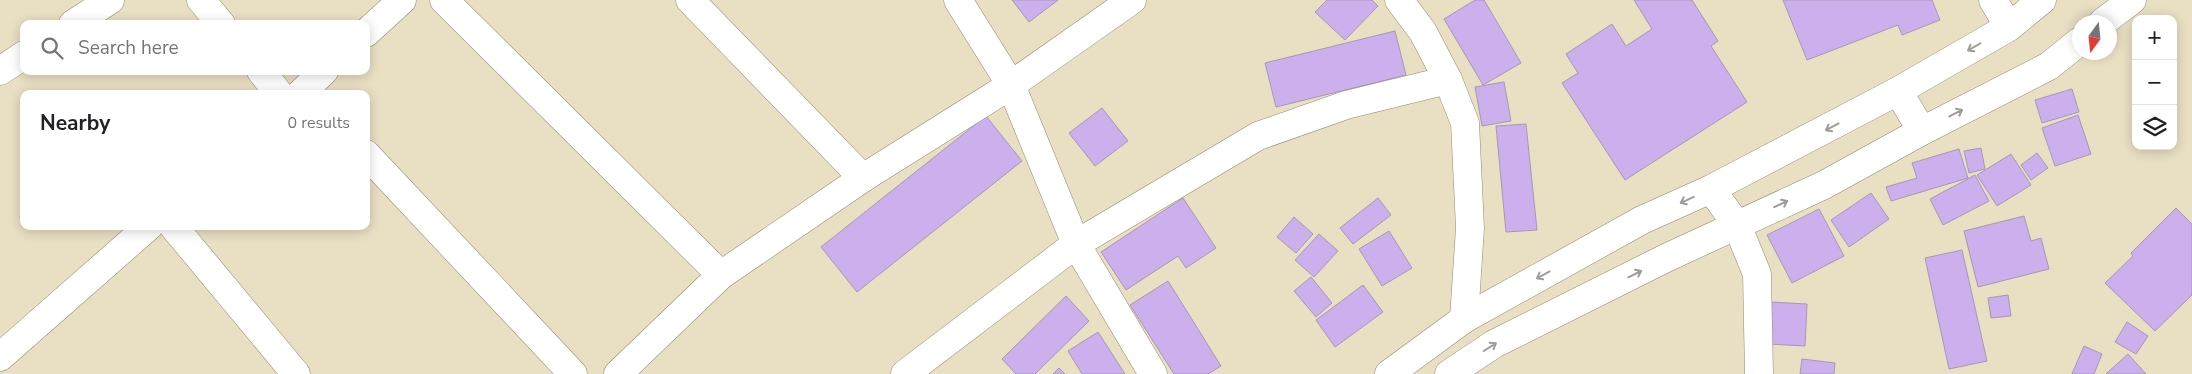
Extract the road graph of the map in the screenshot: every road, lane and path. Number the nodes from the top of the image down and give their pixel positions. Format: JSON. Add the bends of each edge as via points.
{"nodes":[{"id":1,"x":110,"y":0,"type":"edge"},
{"id":2,"x":201,"y":0,"type":"edge"},
{"id":3,"x":402,"y":0,"type":"edge"},
{"id":4,"x":444,"y":0,"type":"edge"},
{"id":5,"x":690,"y":0,"type":"edge"},
{"id":6,"x":958,"y":0,"type":"edge"},
{"id":7,"x":1132,"y":0,"type":"edge"},
{"id":8,"x":1399,"y":0,"type":"edge"},
{"id":9,"x":1993,"y":0,"type":"edge"},
{"id":10,"x":2042,"y":0,"type":"edge"},
{"id":11,"x":2132,"y":0,"type":"edge"},
{"id":12,"x":2112,"y":15,"type":"edge"},
{"id":13,"x":79,"y":20,"type":"edge"},
{"id":14,"x":218,"y":20,"type":"edge"},
{"id":15,"x":2009,"y":27,"type":"junction"},
{"id":16,"x":370,"y":28,"type":"edge"},
{"id":17,"x":2072,"y":47,"type":"edge"},
{"id":18,"x":20,"y":58,"type":"edge"},
{"id":19,"x":0,"y":71,"type":"edge"},
{"id":20,"x":264,"y":75,"type":"edge"},
{"id":21,"x":320,"y":75,"type":"edge"},
{"id":22,"x":1448,"y":80,"type":"junction"},
{"id":23,"x":1011,"y":85,"type":"junction"},
{"id":24,"x":276,"y":90,"type":"edge"},
{"id":25,"x":304,"y":90,"type":"edge"},
{"id":26,"x":1898,"y":91,"type":"junction"},
{"id":27,"x":1922,"y":131,"type":"junction"},
{"id":28,"x":370,"y":158,"type":"edge"},
{"id":29,"x":863,"y":178,"type":"junction"},
{"id":30,"x":1711,"y":189,"type":"junction"},
{"id":31,"x":1737,"y":225,"type":"junction"},
{"id":32,"x":144,"y":230,"type":"edge"},
{"id":33,"x":175,"y":230,"type":"edge"},
{"id":34,"x":1076,"y":244,"type":"junction"},
{"id":35,"x":721,"y":275,"type":"junction"},
{"id":36,"x":1464,"y":319,"type":"junction"},
{"id":37,"x":0,"y":357,"type":"edge"},
{"id":38,"x":296,"y":374,"type":"edge"},
{"id":39,"x":573,"y":374,"type":"edge"},
{"id":40,"x":618,"y":374,"type":"edge"},
{"id":41,"x":905,"y":374,"type":"edge"},
{"id":42,"x":1153,"y":374,"type":"edge"},
{"id":43,"x":1389,"y":374,"type":"edge"},
{"id":44,"x":1449,"y":374,"type":"edge"},
{"id":45,"x":1759,"y":374,"type":"edge"}],
"edges":[{"from":1,"to":13,"type":"street"},
{"from":2,"to":14,"type":"street"},
{"from":3,"to":16,"type":"street"},
{"from":4,"to":35,"type":"street"},
{"from":5,"to":29,"type":"street"},
{"from":6,"to":23,"type":"street"},
{"from":7,"to":23,"type":"street"},
{"from":8,"to":22,"type":"street","via":[[1423,32]]},
{"from":9,"to":15,"type":"street"},
{"from":10,"to":15,"type":"street"},
{"from":11,"to":12,"type":"street"},
{"from":15,"to":26,"type":"street","one_way":true},
{"from":27,"to":17,"type":"street","one_way":true,"via":[[2049,66]]},
{"from":18,"to":19,"type":"street"},
{"from":20,"to":24,"type":"street"},
{"from":21,"to":25,"type":"street"},
{"from":22,"to":34,"type":"street","via":[[1346,105],[1258,136]]},
{"from":22,"to":36,"type":"street","via":[[1465,123],[1470,228]]},
{"from":23,"to":29,"type":"street"},
{"from":23,"to":34,"type":"street"},
{"from":26,"to":27,"type":"street"},
{"from":26,"to":30,"type":"street","one_way":true},
{"from":31,"to":27,"type":"street","one_way":true,"via":[[1824,185]]},
{"from":28,"to":39,"type":"street"},
{"from":29,"to":35,"type":"street"},
{"from":30,"to":31,"type":"street"},
{"from":30,"to":36,"type":"street","one_way":true,"via":[[1642,220]]},
{"from":44,"to":31,"type":"street","one_way":true,"via":[[1494,344]]},
{"from":31,"to":45,"type":"street","via":[[1757,274]]},
{"from":32,"to":37,"type":"street"},
{"from":33,"to":38,"type":"street"},
{"from":34,"to":41,"type":"street"},
{"from":34,"to":42,"type":"street"},
{"from":35,"to":40,"type":"street"},
{"from":36,"to":43,"type":"street"}]}
